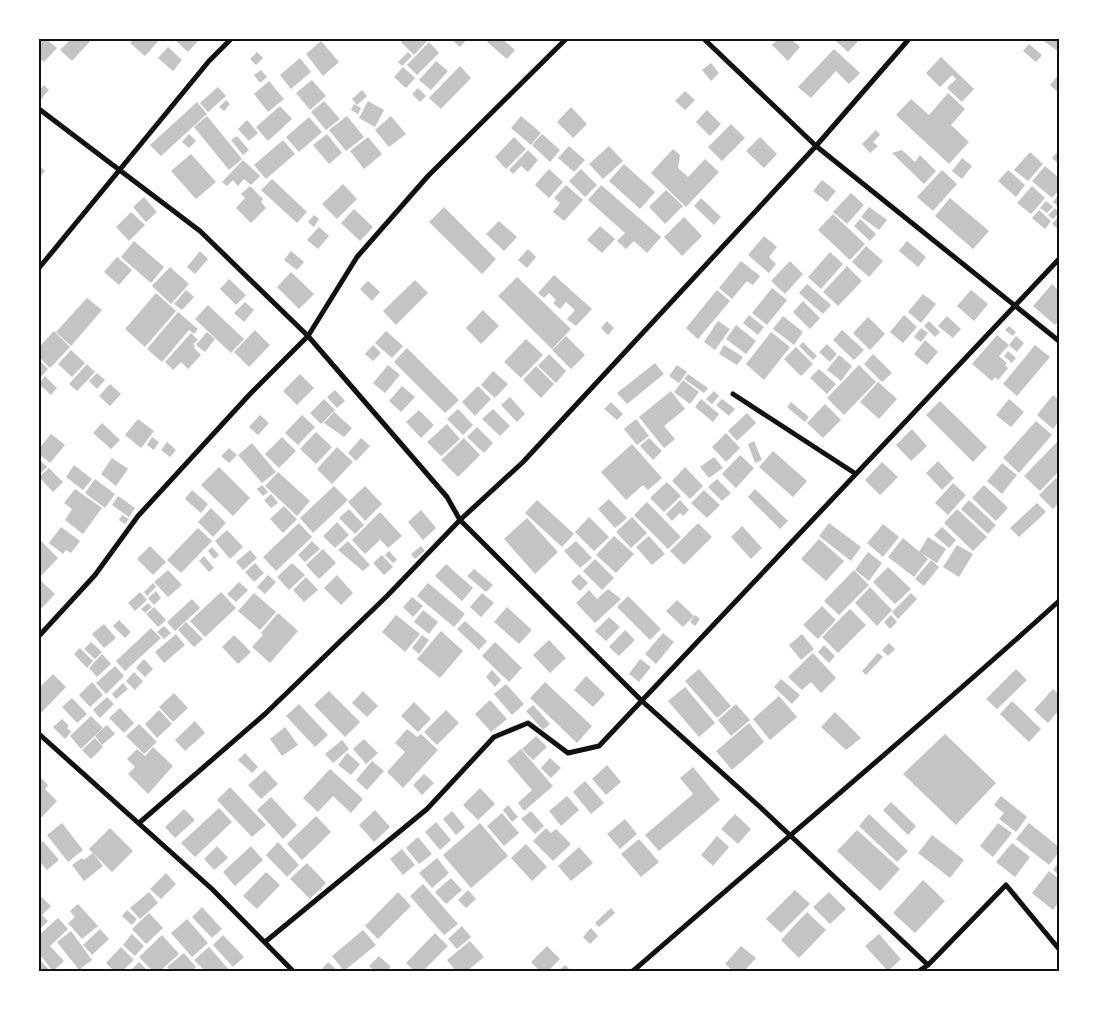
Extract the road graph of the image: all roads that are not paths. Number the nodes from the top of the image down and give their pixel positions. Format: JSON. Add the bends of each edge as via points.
{"nodes":[{"id":1,"x":230,"y":39,"type":"edge"},
{"id":2,"x":566,"y":39,"type":"edge"},
{"id":3,"x":704,"y":39,"type":"edge"},
{"id":4,"x":909,"y":39,"type":"edge"},
{"id":5,"x":39,"y":109,"type":"edge"},
{"id":6,"x":816,"y":146,"type":"junction"},
{"id":7,"x":120,"y":169,"type":"junction"},
{"id":8,"x":1059,"y":259,"type":"edge"},
{"id":9,"x":39,"y":268,"type":"edge"},
{"id":10,"x":1016,"y":306,"type":"junction"},
{"id":11,"x":308,"y":336,"type":"junction"},
{"id":12,"x":1059,"y":341,"type":"edge"},
{"id":13,"x":733,"y":394,"type":"dead end"},
{"id":14,"x":856,"y":474,"type":"junction"},
{"id":15,"x":460,"y":520,"type":"junction"},
{"id":16,"x":1059,"y":601,"type":"edge"},
{"id":17,"x":39,"y":636,"type":"edge"},
{"id":18,"x":642,"y":701,"type":"junction"},
{"id":19,"x":39,"y":734,"type":"edge"},
{"id":20,"x":139,"y":823,"type":"junction"},
{"id":21,"x":790,"y":834,"type":"junction"},
{"id":22,"x":265,"y":942,"type":"junction"},
{"id":23,"x":1059,"y":949,"type":"edge"},
{"id":24,"x":928,"y":965,"type":"junction"},
{"id":25,"x":293,"y":971,"type":"edge"},
{"id":26,"x":633,"y":971,"type":"edge"},
{"id":27,"x":918,"y":971,"type":"edge"}],
"edges":[{"from":1,"to":7,"type":"street"},
{"from":2,"to":11,"type":"street","via":[[428,176],[376,235],[357,257]]},
{"from":3,"to":6,"type":"street"},
{"from":4,"to":6,"type":"street"},
{"from":5,"to":7,"type":"street"},
{"from":6,"to":10,"type":"street"},
{"from":6,"to":15,"type":"street","via":[[523,462]]},
{"from":7,"to":9,"type":"street"},
{"from":7,"to":11,"type":"street","via":[[200,231]]},
{"from":8,"to":10,"type":"street"},
{"from":10,"to":12,"type":"street"},
{"from":10,"to":14,"type":"street"},
{"from":11,"to":15,"type":"street","via":[[447,497]]},
{"from":11,"to":17,"type":"street","via":[[138,516],[95,575]]},
{"from":13,"to":14,"type":"street"},
{"from":14,"to":18,"type":"street"},
{"from":15,"to":18,"type":"street"},
{"from":15,"to":20,"type":"street","via":[[265,714]]},
{"from":16,"to":21,"type":"street","via":[[947,703]]},
{"from":18,"to":21,"type":"street"},
{"from":18,"to":22,"type":"street","via":[[600,746],[568,753],[528,723],[494,737],[426,809]]},
{"from":19,"to":20,"type":"street"},
{"from":20,"to":22,"type":"street"},
{"from":21,"to":24,"type":"street"},
{"from":21,"to":26,"type":"street"},
{"from":22,"to":25,"type":"street"},
{"from":23,"to":24,"type":"street","via":[[1006,885]]},
{"from":24,"to":27,"type":"street"}]}
